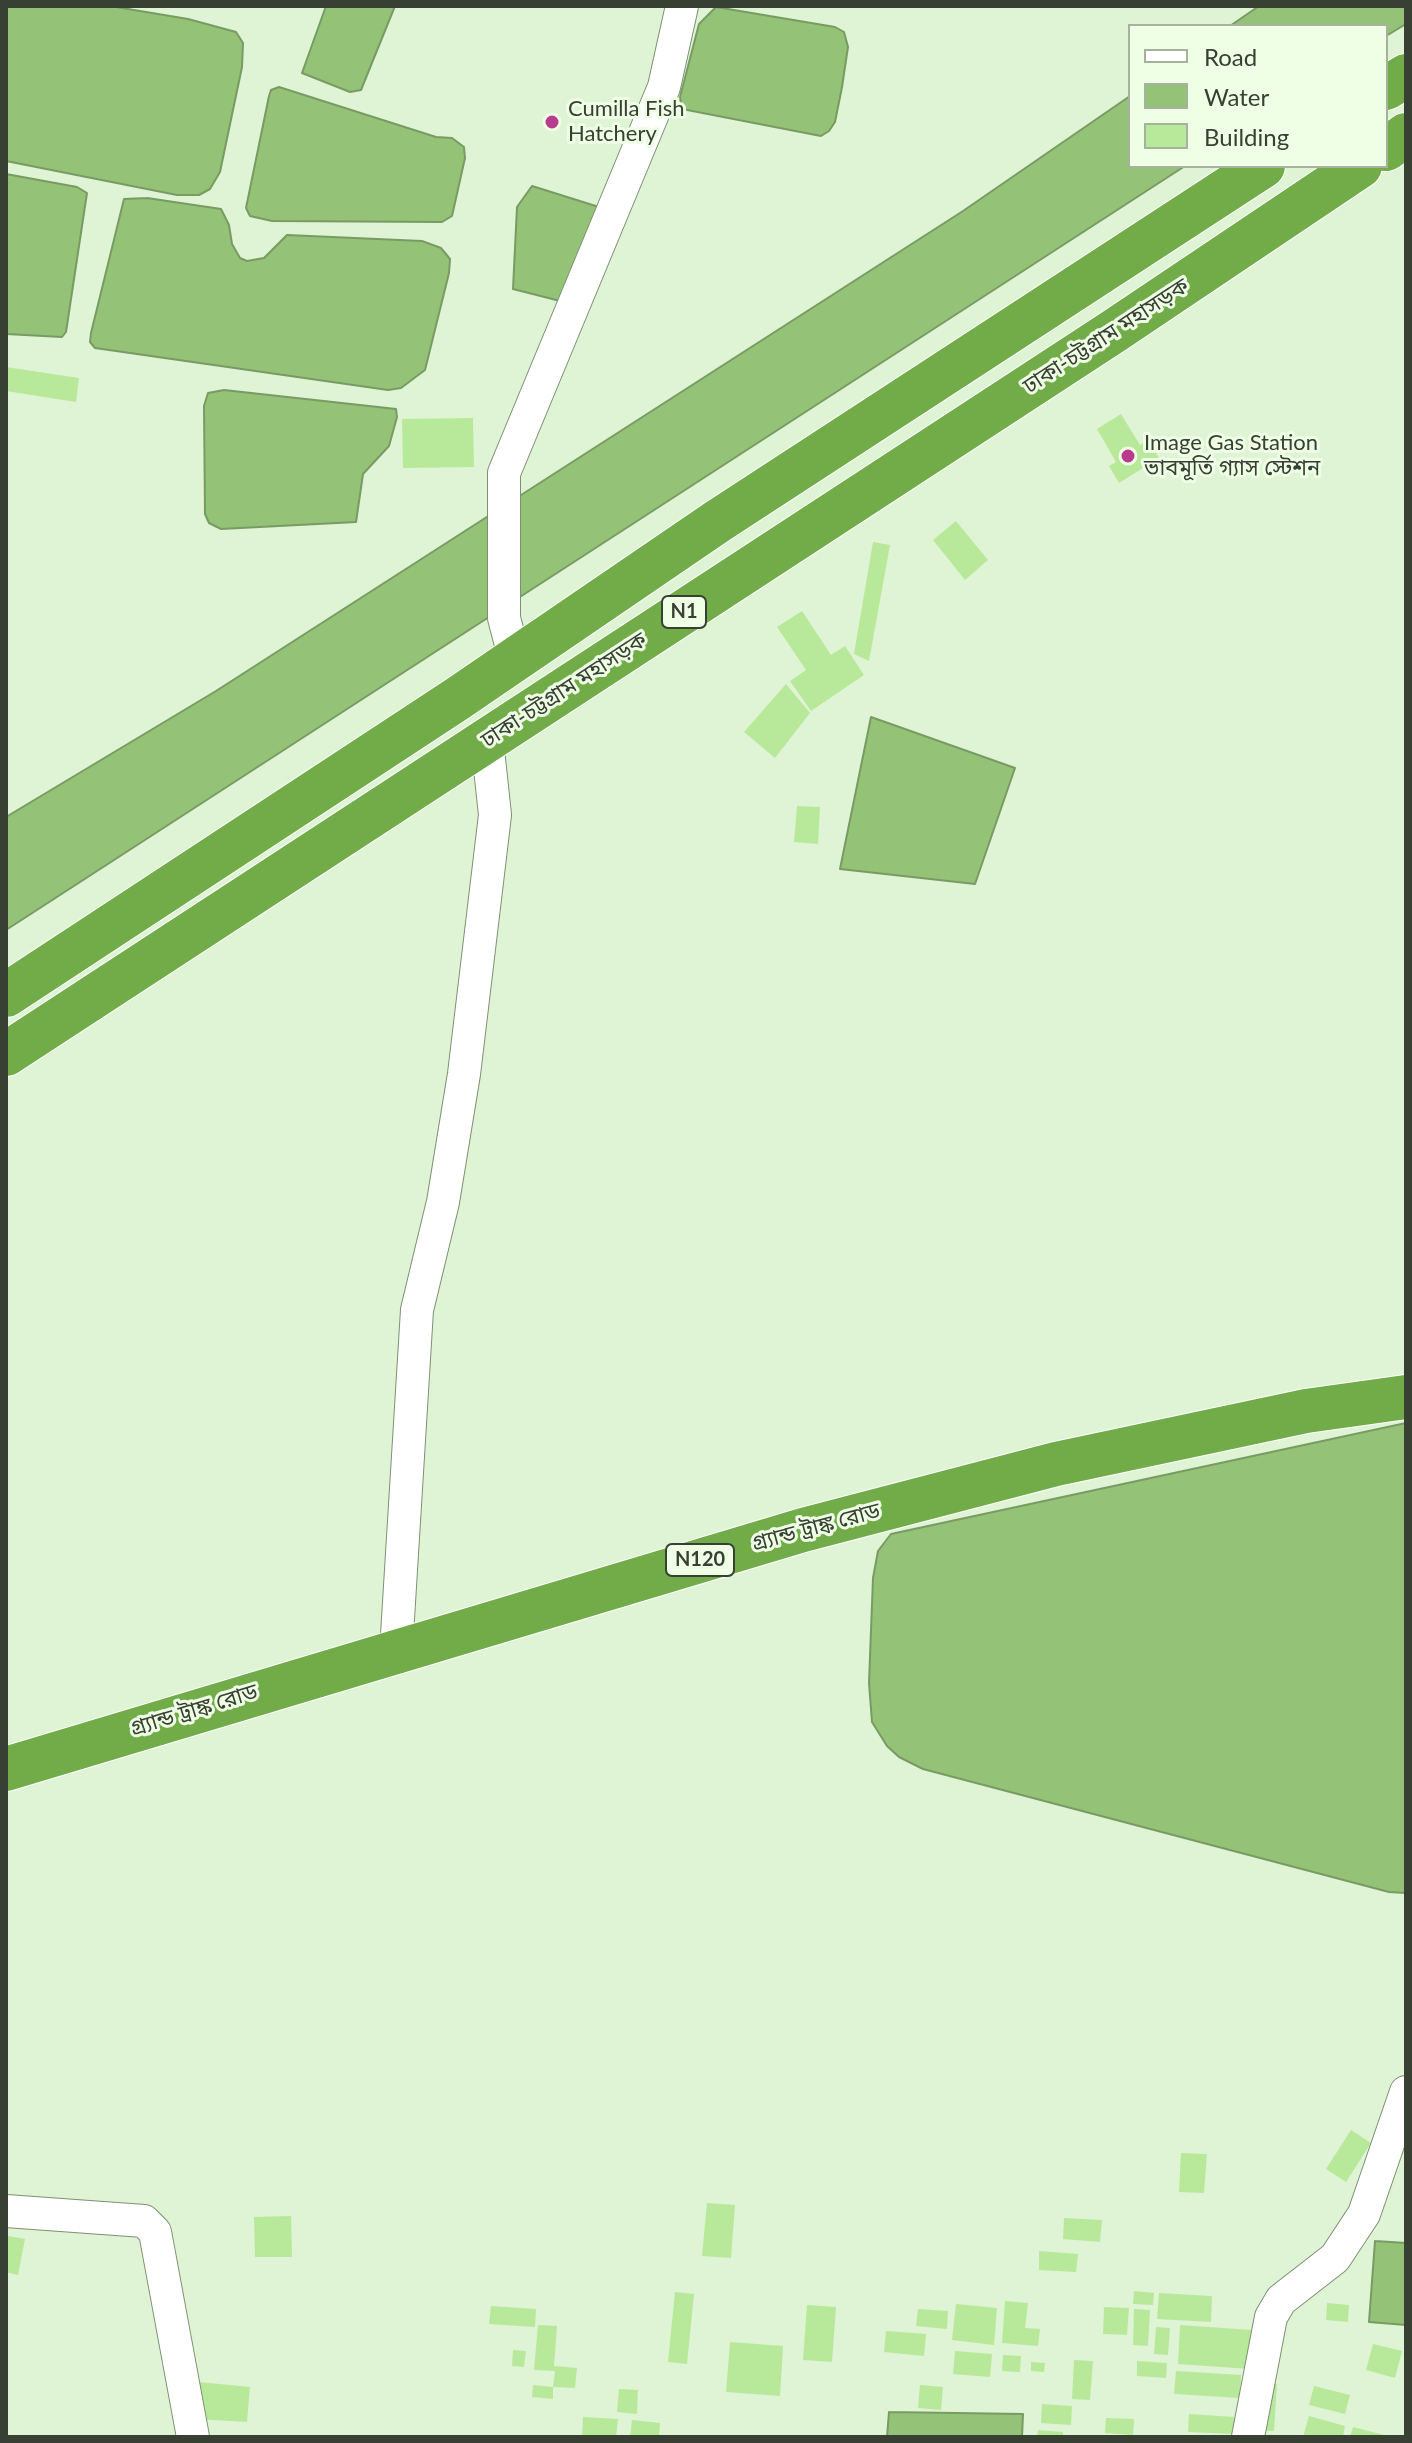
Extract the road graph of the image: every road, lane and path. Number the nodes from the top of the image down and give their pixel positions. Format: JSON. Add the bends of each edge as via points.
{"nodes":[{"id":1,"x":682,"y":6,"type":"edge"},
{"id":2,"x":1406,"y":76,"type":"edge"},
{"id":3,"x":1388,"y":87,"type":"edge"},
{"id":4,"x":1406,"y":135,"type":"edge"},
{"id":5,"x":1388,"y":148,"type":"edge"},
{"id":6,"x":1260,"y":168,"type":"edge"},
{"id":7,"x":1357,"y":168,"type":"edge"},
{"id":8,"x":515,"y":660,"type":"junction"},
{"id":9,"x":487,"y":740,"type":"junction"},
{"id":10,"x":6,"y":995,"type":"edge"},
{"id":11,"x":6,"y":1054,"type":"edge"},
{"id":12,"x":1406,"y":1397,"type":"edge"},
{"id":13,"x":396,"y":1651,"type":"junction"},
{"id":14,"x":6,"y":1769,"type":"edge"},
{"id":15,"x":1406,"y":2092,"type":"edge"},
{"id":16,"x":6,"y":2211,"type":"edge"},
{"id":17,"x":193,"y":2437,"type":"edge"},
{"id":18,"x":1248,"y":2437,"type":"edge"}],
"edges":[{"from":1,"to":8,"type":"street","via":[[664,87],[504,473],[504,618]]},
{"from":2,"to":3,"type":"highway"},
{"from":4,"to":5,"type":"highway"},
{"from":6,"to":8,"type":"highway","number":"N1","via":[[718,521]]},
{"from":7,"to":9,"type":"highway","name":"ঢাকা-চট্টগ্রাম মহাসড়ক","number":"N1"},
{"from":8,"to":10,"type":"highway","number":"N1"},
{"from":9,"to":11,"type":"highway","name":"ঢাকা-চট্টগ্রাম মহাসড়ক","number":"N1"},
{"from":9,"to":13,"type":"street","via":[[495,815],[462,1088],[443,1202],[417,1310]]},
{"from":12,"to":13,"type":"highway","name":"গ্র্যান্ড ট্রাঙ্ক রোড","number":"N120","via":[[1306,1411],[1056,1464],[803,1530]]},
{"from":13,"to":14,"type":"highway","name":"গ্র্যান্ড ট্রাঙ্ক রোড","number":"N120"},
{"from":15,"to":18,"type":"street","via":[[1364,2214],[1335,2258],[1281,2300],[1271,2317]]},
{"from":16,"to":17,"type":"street","via":[[144,2221],[155,2232]]}]}
